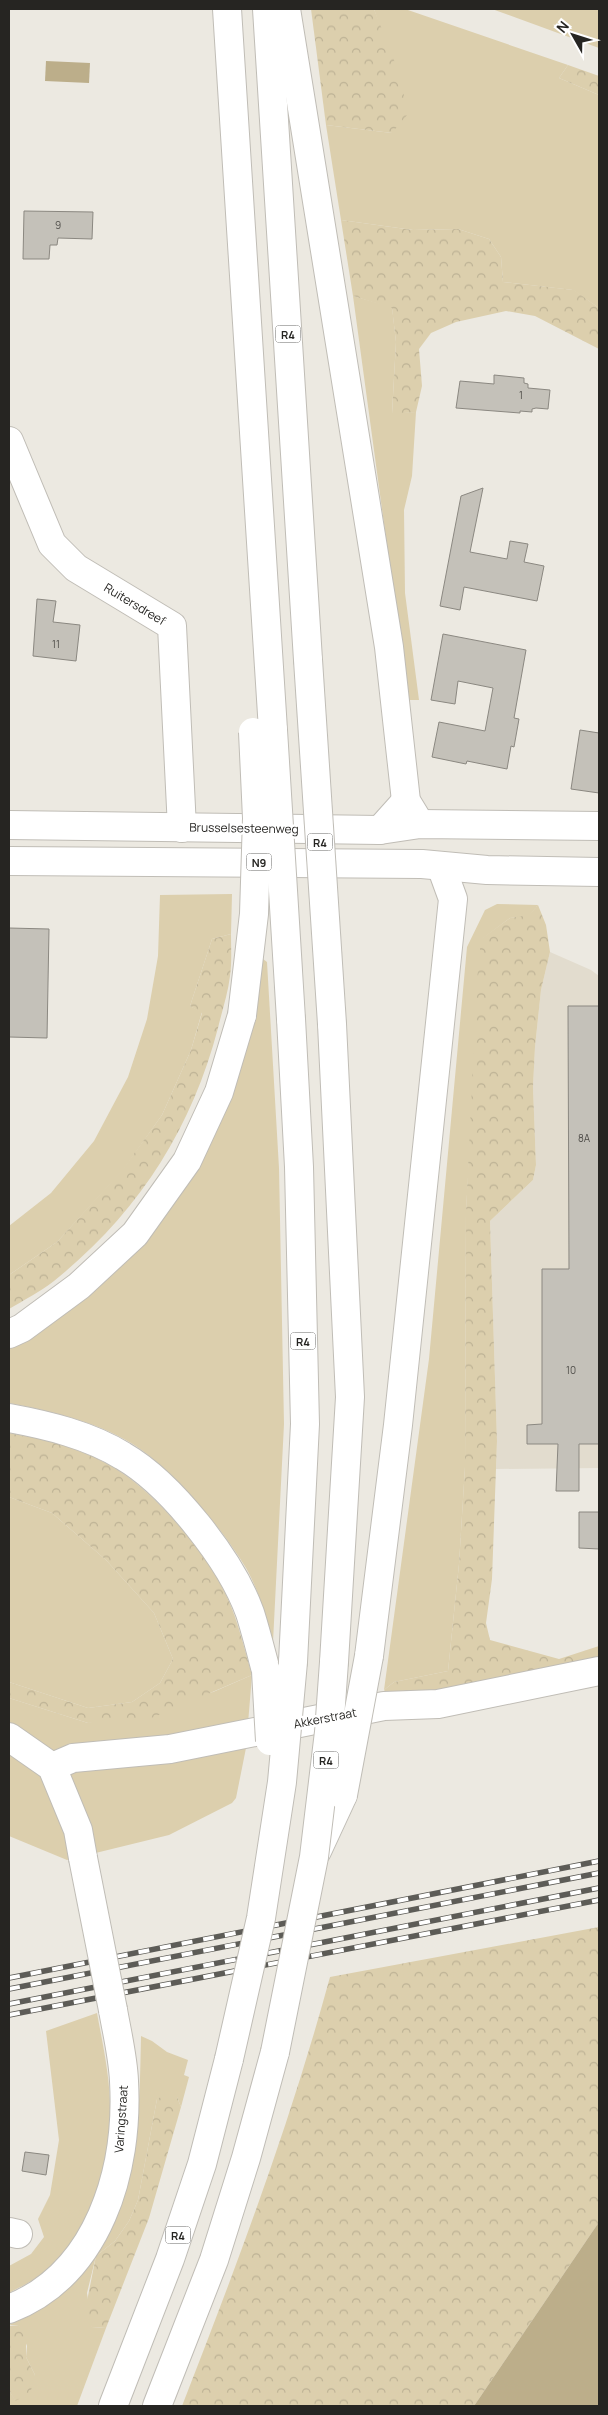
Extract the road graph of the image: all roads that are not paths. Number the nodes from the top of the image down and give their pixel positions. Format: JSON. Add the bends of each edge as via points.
{"nodes":[{"id":1,"x":227,"y":9,"type":"edge"},
{"id":2,"x":267,"y":9,"type":"edge"},
{"id":3,"x":286,"y":9,"type":"edge"},
{"id":4,"x":9,"y":441,"type":"edge"},
{"id":5,"x":263,"y":731,"type":"junction"},
{"id":6,"x":406,"y":801,"type":"junction"},
{"id":7,"x":420,"y":824,"type":"junction"},
{"id":8,"x":9,"y":825,"type":"edge"},
{"id":9,"x":599,"y":826,"type":"edge"},
{"id":10,"x":182,"y":828,"type":"junction"},
{"id":11,"x":380,"y":830,"type":"junction"},
{"id":12,"x":77,"y":860,"type":"junction"},
{"id":13,"x":9,"y":861,"type":"edge"},
{"id":14,"x":441,"y":866,"type":"junction"},
{"id":15,"x":595,"y":871,"type":"edge"},
{"id":16,"x":9,"y":1334,"type":"edge"},
{"id":17,"x":9,"y":1418,"type":"edge"},
{"id":18,"x":599,"y":1671,"type":"edge"},
{"id":19,"x":9,"y":1737,"type":"edge"},
{"id":20,"x":52,"y":1767,"type":"junction"},
{"id":21,"x":282,"y":1782,"type":"junction"},
{"id":22,"x":314,"y":1857,"type":"junction"},
{"id":23,"x":9,"y":2309,"type":"edge"},
{"id":24,"x":113,"y":2406,"type":"edge"},
{"id":25,"x":157,"y":2406,"type":"edge"}],
"edges":[{"from":1,"to":5,"type":"main road","number":"R4","via":[[269,698]]},
{"from":2,"to":22,"type":"main road","number":"R4","bridge":true,"via":[[332,1024],[350,1397],[329,1732]]},
{"from":3,"to":6,"type":"main road","via":[[389,647]]},
{"from":4,"to":10,"type":"main road","name":"Ruitersdreef","via":[[52,544],[76,568],[172,626]]},
{"from":5,"to":16,"type":"main road","bridge":true,"via":[[254,914],[242,1015],[220,1092],[187,1161],[135,1234],[79,1286]]},
{"from":5,"to":21,"type":"main road","number":"R4","bridge":true,"via":[[291,1019],[299,1167],[305,1424],[293,1662]]},
{"from":6,"to":7,"type":"main road"},
{"from":6,"to":11,"type":"main road"},
{"from":7,"to":9,"type":"main road","name":"Brusselsesteenweg"},
{"from":7,"to":11,"type":"main road","name":"Brusselsesteenweg"},
{"from":7,"to":14,"type":"main road"},
{"from":8,"to":10,"type":"main road","name":"Brusselsesteenweg"},
{"from":10,"to":11,"type":"main road","name":"Brusselsesteenweg"},
{"from":11,"to":12,"type":"main road","via":[[361,851],[104,851]]},
{"from":12,"to":13,"type":"main road","number":"N9"},
{"from":12,"to":14,"type":"main road","number":"N9"},
{"from":14,"to":15,"type":"main road","number":"N9","via":[[487,870]]},
{"from":14,"to":22,"type":"main road","bridge":true,"via":[[453,899],[398,1425],[369,1656],[343,1795]]},
{"from":17,"to":21,"type":"main road","bridge":true,"via":[[68,1432],[123,1455],[179,1504],[233,1575],[250,1612],[266,1671],[270,1741]]},
{"from":18,"to":20,"type":"main road","name":"Akkerstraat","via":[[438,1704],[384,1706],[170,1749],[72,1758]]},
{"from":19,"to":20,"type":"main road"},
{"from":20,"to":23,"type":"main road","name":"Varingstraat","bridge":true,"via":[[78,1830],[124,2079],[125,2108],[109,2199],[97,2230],[82,2253],[47,2289]]},
{"from":21,"to":24,"type":"main road","number":"R4","bridge":true,"via":[[261,1918],[202,2164],[170,2259]]},
{"from":22,"to":25,"type":"main road","number":"R4","bridge":true,"via":[[275,2052],[246,2158],[214,2260]]}]}
